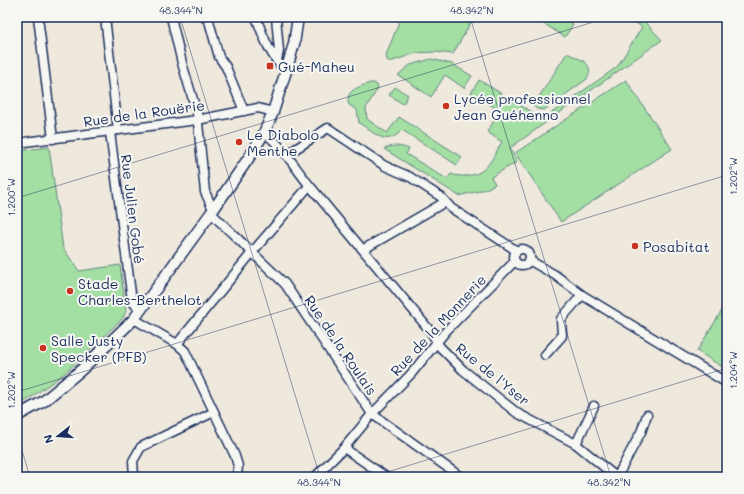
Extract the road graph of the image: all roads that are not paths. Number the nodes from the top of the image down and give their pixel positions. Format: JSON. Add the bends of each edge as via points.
{"nodes":[{"id":1,"x":38,"y":17,"type":"edge"},
{"id":2,"x":105,"y":17,"type":"edge"},
{"id":3,"x":170,"y":17,"type":"edge"},
{"id":4,"x":204,"y":17,"type":"edge"},
{"id":5,"x":256,"y":17,"type":"edge"},
{"id":6,"x":276,"y":17,"type":"edge"},
{"id":7,"x":298,"y":17,"type":"edge"},
{"id":8,"x":277,"y":60,"type":"junction"},
{"id":9,"x":286,"y":72,"type":"junction"},
{"id":10,"x":244,"y":111,"type":"junction"},
{"id":11,"x":273,"y":112,"type":"junction"},
{"id":12,"x":197,"y":120,"type":"junction"},
{"id":13,"x":114,"y":131,"type":"junction"},
{"id":14,"x":264,"y":133,"type":"junction"},
{"id":15,"x":53,"y":139,"type":"junction"},
{"id":16,"x":17,"y":143,"type":"edge"},
{"id":17,"x":286,"y":155,"type":"junction"},
{"id":18,"x":309,"y":186,"type":"junction"},
{"id":19,"x":445,"y":202,"type":"junction"},
{"id":20,"x":213,"y":211,"type":"junction"},
{"id":21,"x":364,"y":249,"type":"junction"},
{"id":22,"x":517,"y":251,"type":"junction"},
{"id":23,"x":252,"y":253,"type":"junction"},
{"id":24,"x":529,"y":260,"type":"junction"},
{"id":25,"x":515,"y":261,"type":"junction"},
{"id":26,"x":582,"y":295,"type":"junction"},
{"id":27,"x":140,"y":310,"type":"junction"},
{"id":28,"x":134,"y":319,"type":"junction"},
{"id":29,"x":438,"y":342,"type":"junction"},
{"id":30,"x":177,"y":344,"type":"junction"},
{"id":31,"x":545,"y":355,"type":"dead end"},
{"id":32,"x":727,"y":383,"type":"edge"},
{"id":33,"x":594,"y":406,"type":"dead end"},
{"id":34,"x":214,"y":412,"type":"junction"},
{"id":35,"x":372,"y":414,"type":"junction"},
{"id":36,"x":647,"y":415,"type":"dead end"},
{"id":37,"x":17,"y":416,"type":"edge"},
{"id":38,"x":576,"y":444,"type":"junction"},
{"id":39,"x":344,"y":448,"type":"junction"},
{"id":40,"x":134,"y":477,"type":"edge"},
{"id":41,"x":237,"y":477,"type":"edge"},
{"id":42,"x":315,"y":477,"type":"edge"},
{"id":43,"x":386,"y":477,"type":"edge"},
{"id":44,"x":461,"y":477,"type":"edge"},
{"id":45,"x":615,"y":477,"type":"edge"}],
"edges":[{"from":1,"to":15,"type":"street"},
{"from":2,"to":13,"type":"street","name":"Rue Julien Gobé"},
{"from":3,"to":12,"type":"street","name":"Rue de la Roulais"},
{"from":4,"to":10,"type":"street","via":[[209,20],[218,57],[226,67]]},
{"from":5,"to":8,"type":"street","via":[[264,38]]},
{"from":6,"to":8,"type":"street","via":[[279,51]]},
{"from":7,"to":9,"type":"street"},
{"from":8,"to":9,"type":"street"},
{"from":9,"to":11,"type":"street"},
{"from":10,"to":11,"type":"street","name":"Rue de la Rouërie","via":[[258,108]]},
{"from":10,"to":12,"type":"street","name":"Rue de la Rouërie"},
{"from":11,"to":14,"type":"street"},
{"from":12,"to":13,"type":"street","name":"Rue de la Rouërie"},
{"from":12,"to":20,"type":"street","name":"Rue de la Roulais","via":[[205,192]]},
{"from":13,"to":15,"type":"street","name":"Rue de la Rouërie"},
{"from":13,"to":27,"type":"street","name":"Rue Julien Gobé","via":[[132,301]]},
{"from":14,"to":17,"type":"street","name":"Rue de l'Yser"},
{"from":14,"to":20,"type":"street"},
{"from":15,"to":16,"type":"street","name":"Rue de la Rouërie"},
{"from":17,"to":18,"type":"street","name":"Rue de l'Yser"},
{"from":17,"to":19,"type":"street","via":[[328,128],[385,166],[410,177]]},
{"from":18,"to":21,"type":"street","name":"Rue de l'Yser"},
{"from":18,"to":23,"type":"street"},
{"from":19,"to":21,"type":"street"},
{"from":19,"to":22,"type":"street"},
{"from":20,"to":23,"type":"street","name":"Rue de la Roulais"},
{"from":20,"to":27,"type":"street"},
{"from":21,"to":29,"type":"street","name":"Rue de l'Yser"},
{"from":22,"to":24,"type":"street","via":[[525,250],[529,254]]},
{"from":22,"to":25,"type":"street"},
{"from":23,"to":30,"type":"street"},
{"from":23,"to":35,"type":"street","name":"Rue de la Roulais","via":[[285,284]]},
{"from":24,"to":25,"type":"street","via":[[521,265]]},
{"from":24,"to":26,"type":"street"},
{"from":25,"to":29,"type":"street","name":"Rue de la Monnerie"},
{"from":26,"to":31,"type":"street","via":[[561,319],[562,336]]},
{"from":26,"to":32,"type":"street"},
{"from":27,"to":28,"type":"street"},
{"from":28,"to":30,"type":"street"},
{"from":28,"to":37,"type":"street","via":[[81,370],[44,401]]},
{"from":29,"to":35,"type":"street","name":"Rue de la Monnerie"},
{"from":29,"to":38,"type":"street","name":"Rue de l'Yser","via":[[463,370],[517,413]]},
{"from":30,"to":34,"type":"street","via":[[185,351]]},
{"from":33,"to":38,"type":"street"},
{"from":34,"to":40,"type":"street","via":[[141,447],[132,461]]},
{"from":34,"to":41,"type":"street","via":[[235,456],[238,466]]},
{"from":35,"to":39,"type":"street","name":"Rue de la Monnerie"},
{"from":35,"to":44,"type":"street","name":"Rue de la Roulais"},
{"from":36,"to":45,"type":"street","via":[[641,432]]},
{"from":38,"to":45,"type":"street","name":"Rue de l'Yser"},
{"from":39,"to":42,"type":"street","name":"Rue de la Monnerie"},
{"from":39,"to":43,"type":"street"}]}
